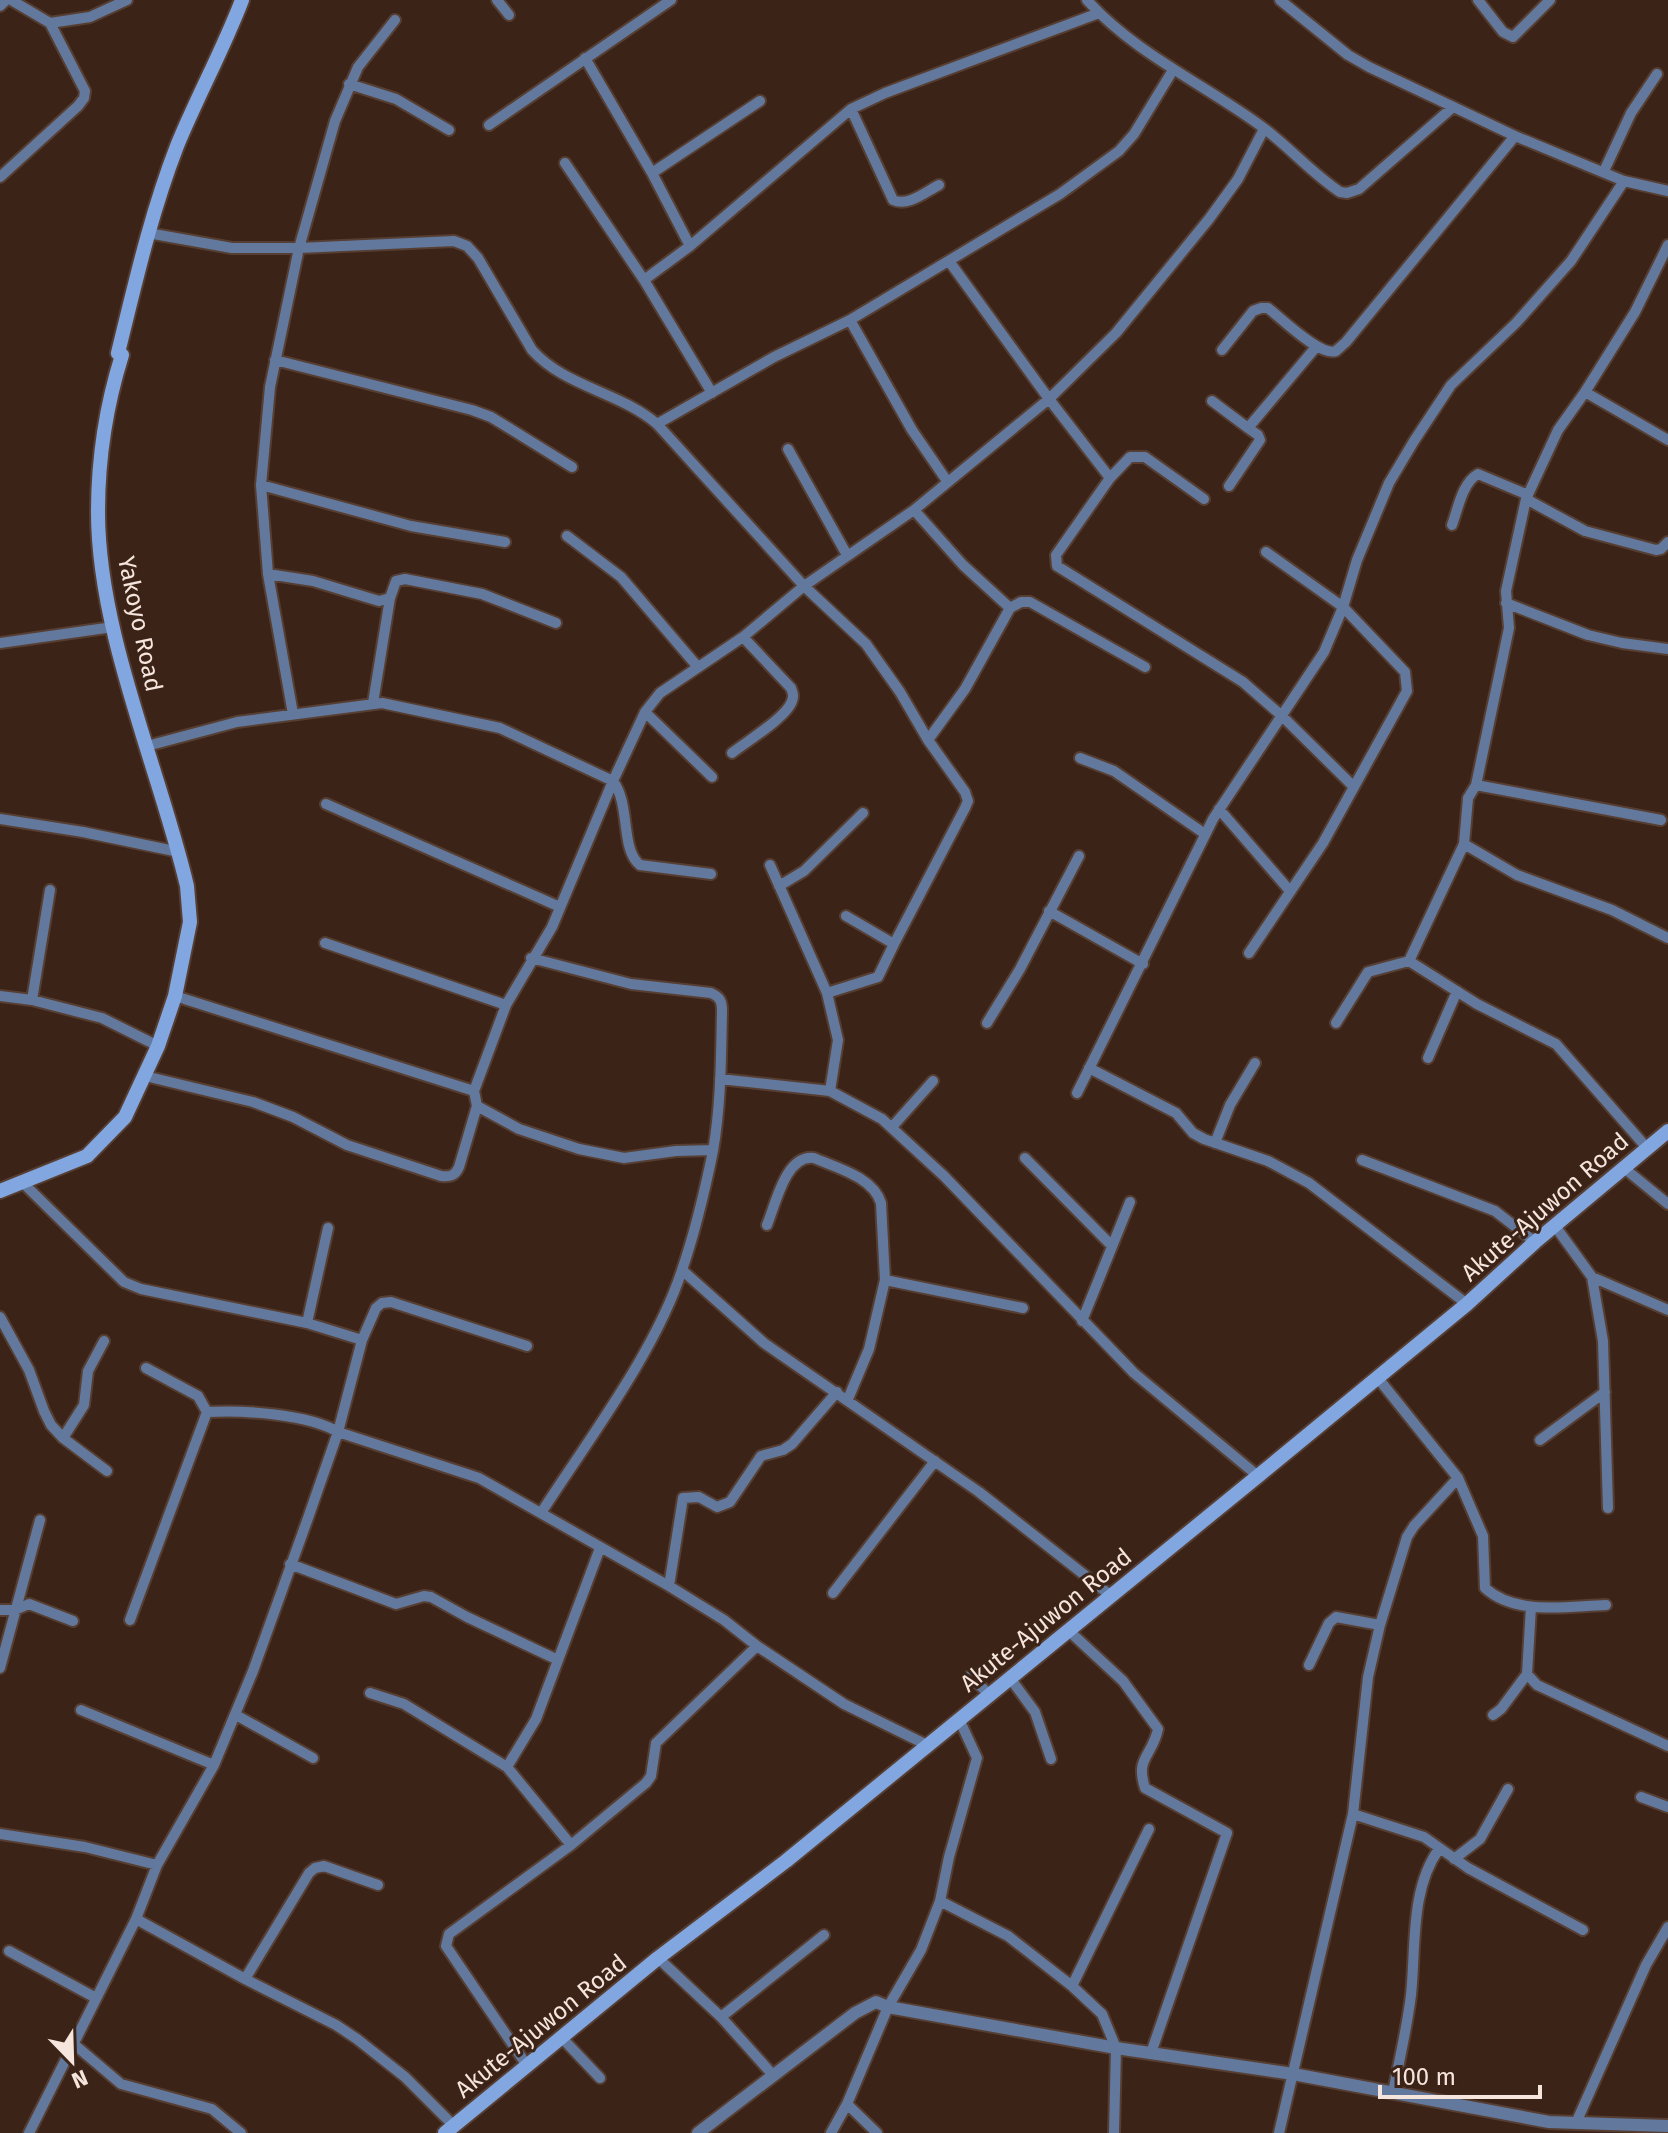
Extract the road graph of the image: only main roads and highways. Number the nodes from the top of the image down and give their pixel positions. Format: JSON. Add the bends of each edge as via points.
{"nodes":[{"id":1,"x":242,"y":0,"type":"edge"},
{"id":2,"x":1668,"y":1131,"type":"edge"},
{"id":3,"x":0,"y":1191,"type":"edge"},
{"id":4,"x":449,"y":2130,"type":"edge"}],
"edges":[{"from":1,"to":3,"type":"main road","name":"Yakoyo Road","via":[[177,147],[148,233],[118,353],[122,355],[109,396],[101,455],[98,514],[113,627],[187,886],[190,922],[175,996],[125,1117],[87,1156]]},
{"from":2,"to":4,"type":"main road","name":"Akute-Ajuwon Road","via":[[1258,1476]]}]}
